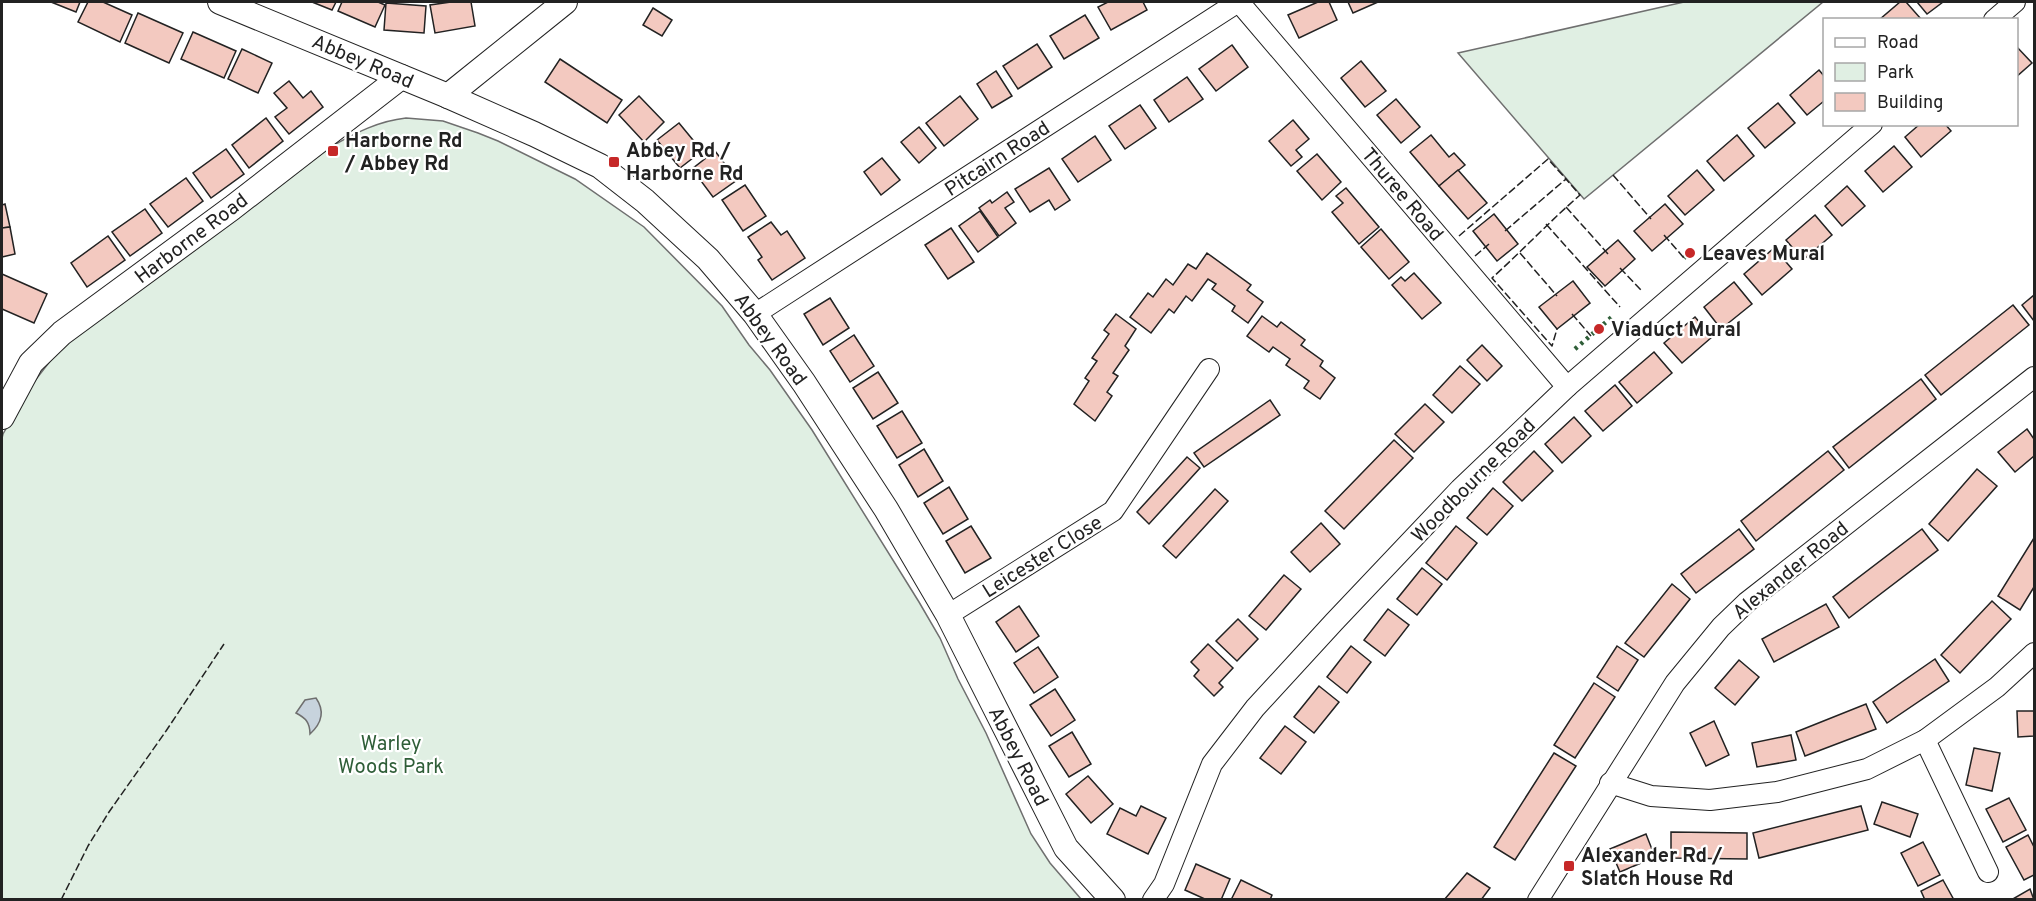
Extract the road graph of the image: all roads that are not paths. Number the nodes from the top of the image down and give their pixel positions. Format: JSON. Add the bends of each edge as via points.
{"nodes":[{"id":1,"x":220,"y":2,"type":"edge"},
{"id":2,"x":565,"y":2,"type":"edge"},
{"id":3,"x":1239,"y":2,"type":"edge"},
{"id":4,"x":2015,"y":2,"type":"edge"},
{"id":5,"x":1996,"y":18,"type":"edge"},
{"id":6,"x":401,"y":77,"type":"junction"},
{"id":7,"x":448,"y":96,"type":"junction"},
{"id":8,"x":1870,"y":126,"type":"edge"},
{"id":9,"x":755,"y":314,"type":"junction"},
{"id":10,"x":1209,"y":369,"type":"dead end"},
{"id":11,"x":2034,"y":377,"type":"edge"},
{"id":12,"x":1567,"y":387,"type":"junction"},
{"id":13,"x":4,"y":406,"type":"edge"},
{"id":14,"x":948,"y":615,"type":"junction"},
{"id":15,"x":2034,"y":652,"type":"edge"},
{"id":16,"x":1925,"y":740,"type":"junction"},
{"id":17,"x":1610,"y":783,"type":"junction"},
{"id":18,"x":1988,"y":872,"type":"dead end"},
{"id":19,"x":1113,"y":900,"type":"edge"},
{"id":20,"x":1153,"y":900,"type":"edge"},
{"id":21,"x":1538,"y":900,"type":"edge"}],
"edges":[{"from":1,"to":6,"type":"street","name":"Abbey Road"},
{"from":2,"to":7,"type":"street"},
{"from":3,"to":9,"type":"street","name":"Pitcairn Road"},
{"from":3,"to":12,"type":"street","name":"Thuree Road"},
{"from":4,"to":5,"type":"street"},
{"from":6,"to":7,"type":"street","name":"Abbey Road"},
{"from":6,"to":13,"type":"street","name":"Harborne Road","via":[[62,333],[31,363]]},
{"from":7,"to":9,"type":"street","name":"Abbey Road","via":[[600,166],[708,259]]},
{"from":8,"to":12,"type":"street","name":"Woodbourne Road"},
{"from":9,"to":14,"type":"street","name":"Abbey Road","via":[[886,509]]},
{"from":10,"to":14,"type":"street","name":"Leicester Close","via":[[1113,511]]},
{"from":11,"to":17,"type":"street","name":"Alexander Road","via":[[1746,602],[1675,683]]},
{"from":12,"to":20,"type":"street","name":"Woodbourne Road","via":[[1460,489],[1255,708],[1212,764],[1164,884]]},
{"from":14,"to":19,"type":"street","name":"Abbey Road","via":[[1066,848]]},
{"from":15,"to":16,"type":"street","via":[[1997,687]]},
{"from":16,"to":17,"type":"street","via":[[1866,769],[1777,792],[1710,800],[1651,796]]},
{"from":16,"to":18,"type":"street"},
{"from":17,"to":21,"type":"street","name":"Alexander Road"}]}
